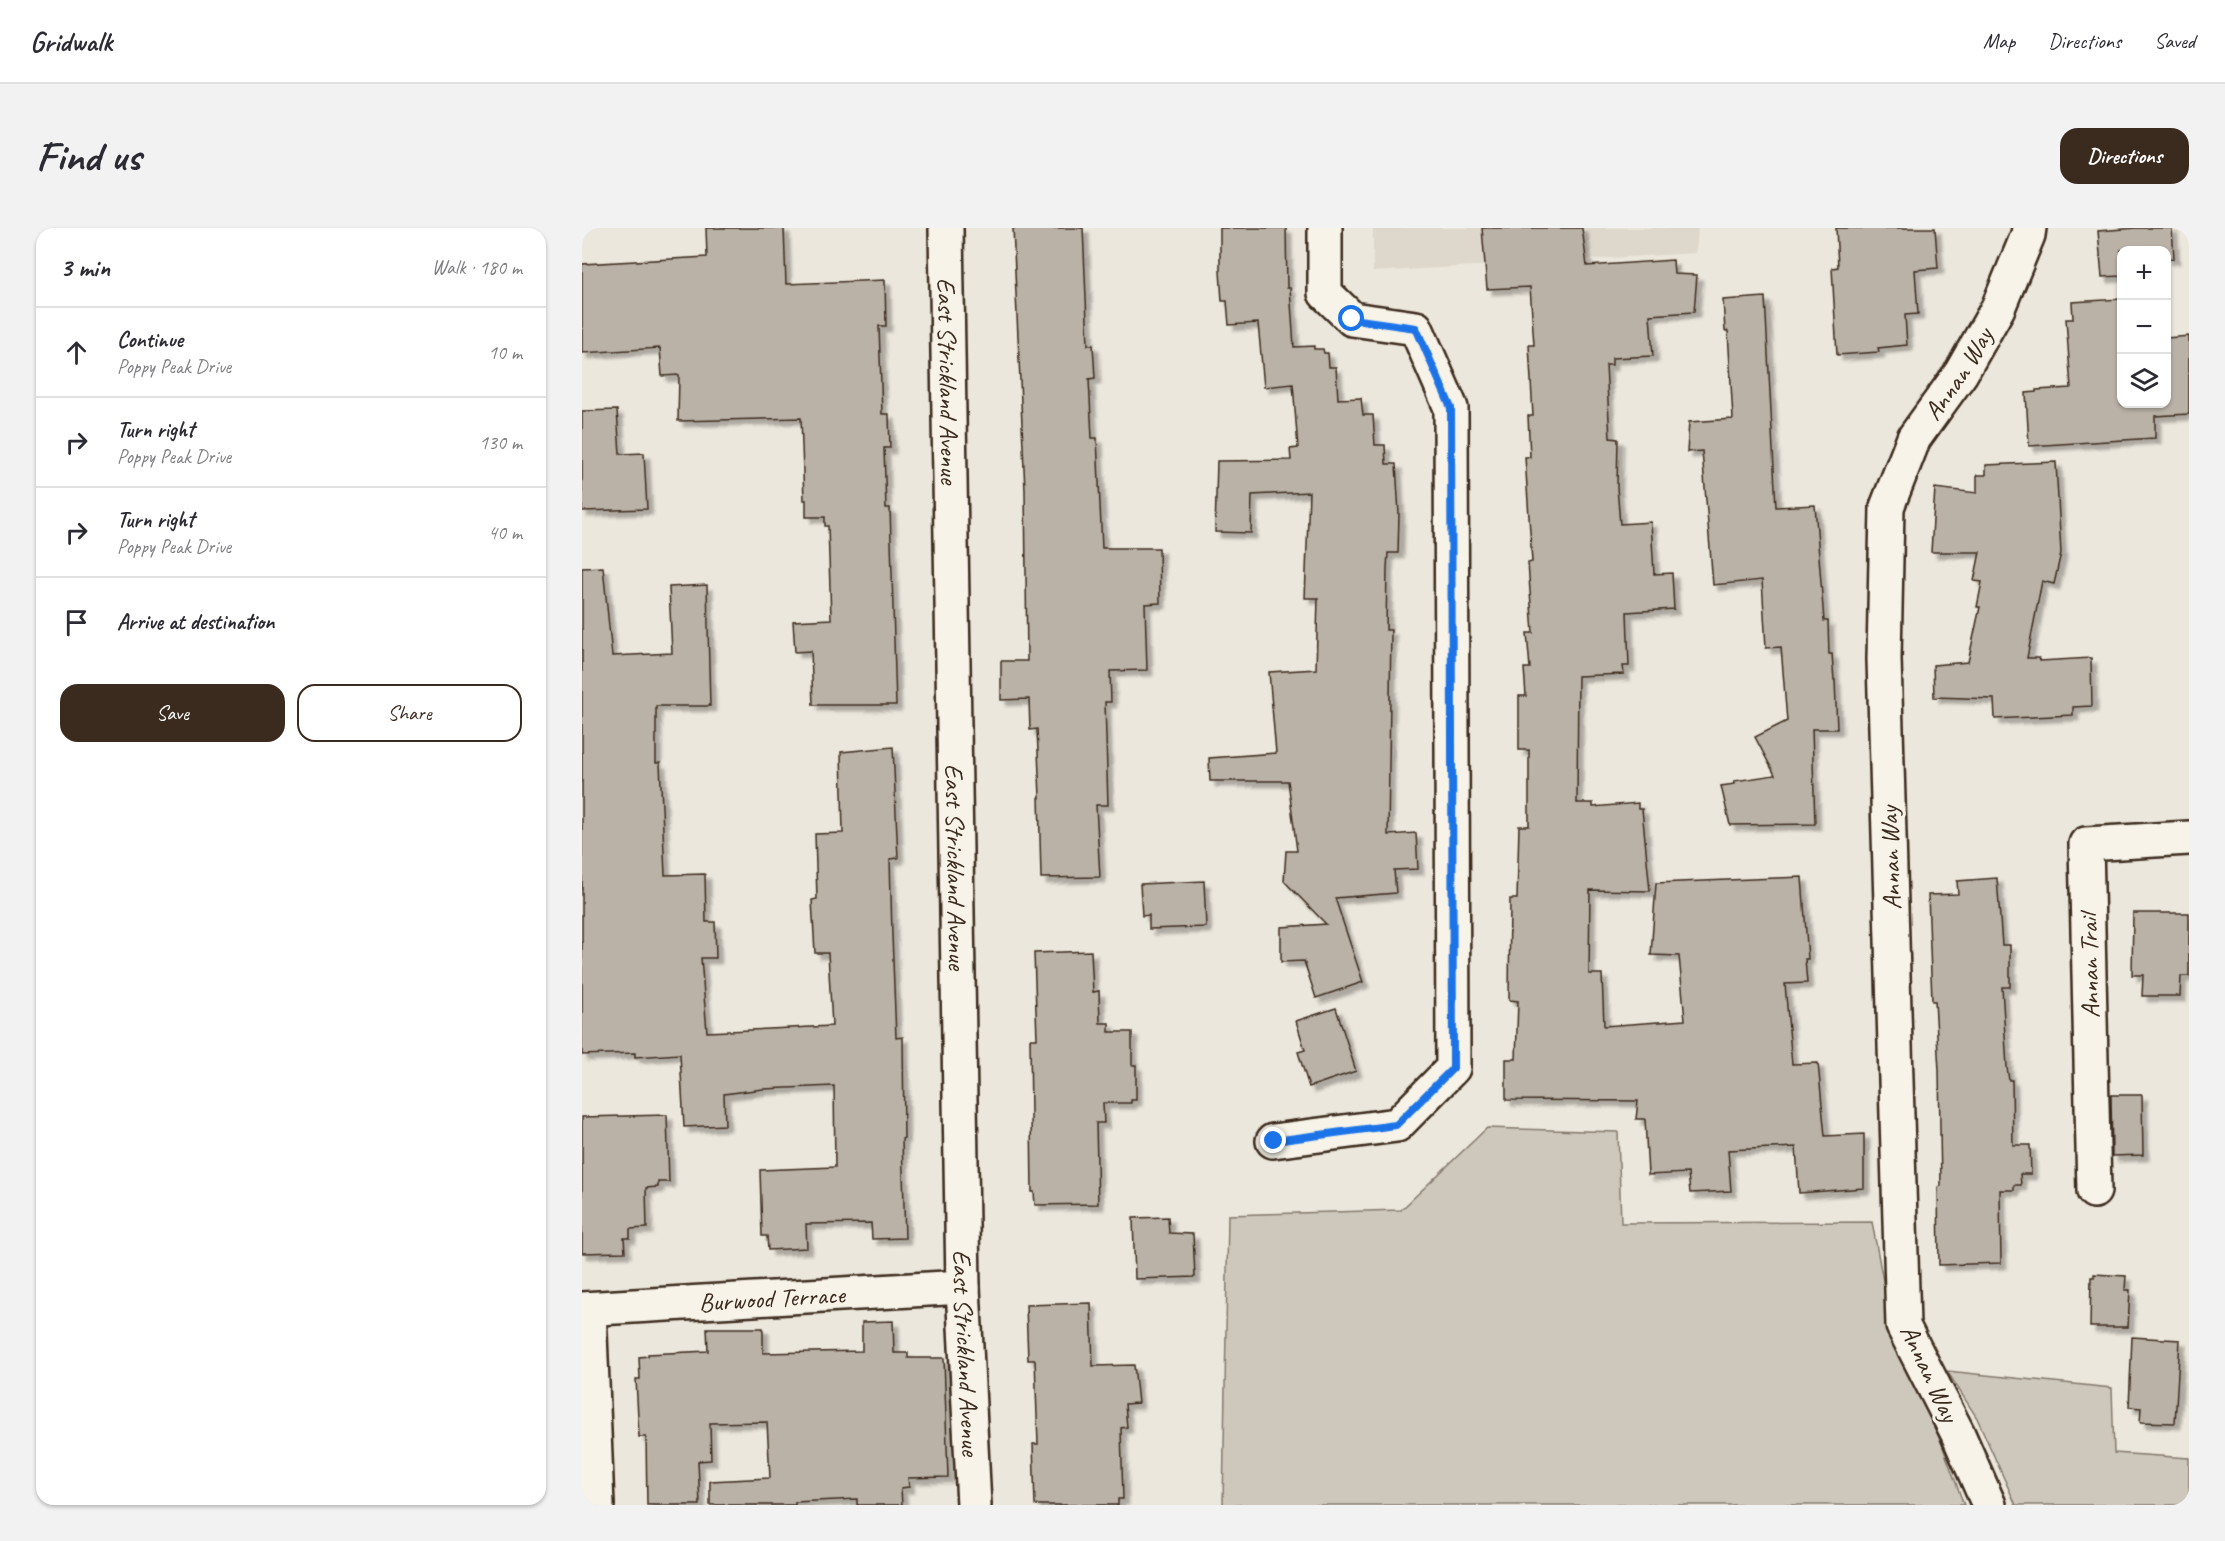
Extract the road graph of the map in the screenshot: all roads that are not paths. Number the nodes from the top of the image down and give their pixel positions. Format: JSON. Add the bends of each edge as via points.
{"nodes":[{"id":1,"x":946,"y":228,"type":"edge"},
{"id":2,"x":1325,"y":228,"type":"edge"},
{"id":3,"x":2029,"y":228,"type":"edge"},
{"id":4,"x":2189,"y":838,"type":"edge"},
{"id":5,"x":1274,"y":1141,"type":"dead end"},
{"id":6,"x":2094,"y":1191,"type":"dead end"},
{"id":7,"x":963,"y":1287,"type":"junction"},
{"id":8,"x":585,"y":1309,"type":"edge"},
{"id":9,"x":597,"y":1505,"type":"edge"},
{"id":10,"x":974,"y":1505,"type":"edge"},
{"id":11,"x":1989,"y":1505,"type":"edge"}],
"edges":[{"from":1,"to":7,"type":"street","name":"East Strickland Avenue"},
{"from":2,"to":5,"type":"street","via":[[1325,293],[1352,319],[1416,328],[1451,408],[1453,1068],[1396,1125]]},
{"from":3,"to":11,"type":"street","name":"Annan Way","via":[[1998,308],[1961,373],[1914,438],[1887,507],[1884,659],[1903,1326]]},
{"from":4,"to":6,"type":"street","name":"Annan Trail","via":[[2086,844]]},
{"from":7,"to":8,"type":"street","name":"Burwood Terrace"},
{"from":7,"to":10,"type":"street","name":"East Strickland Avenue"},
{"from":8,"to":9,"type":"street"}]}
